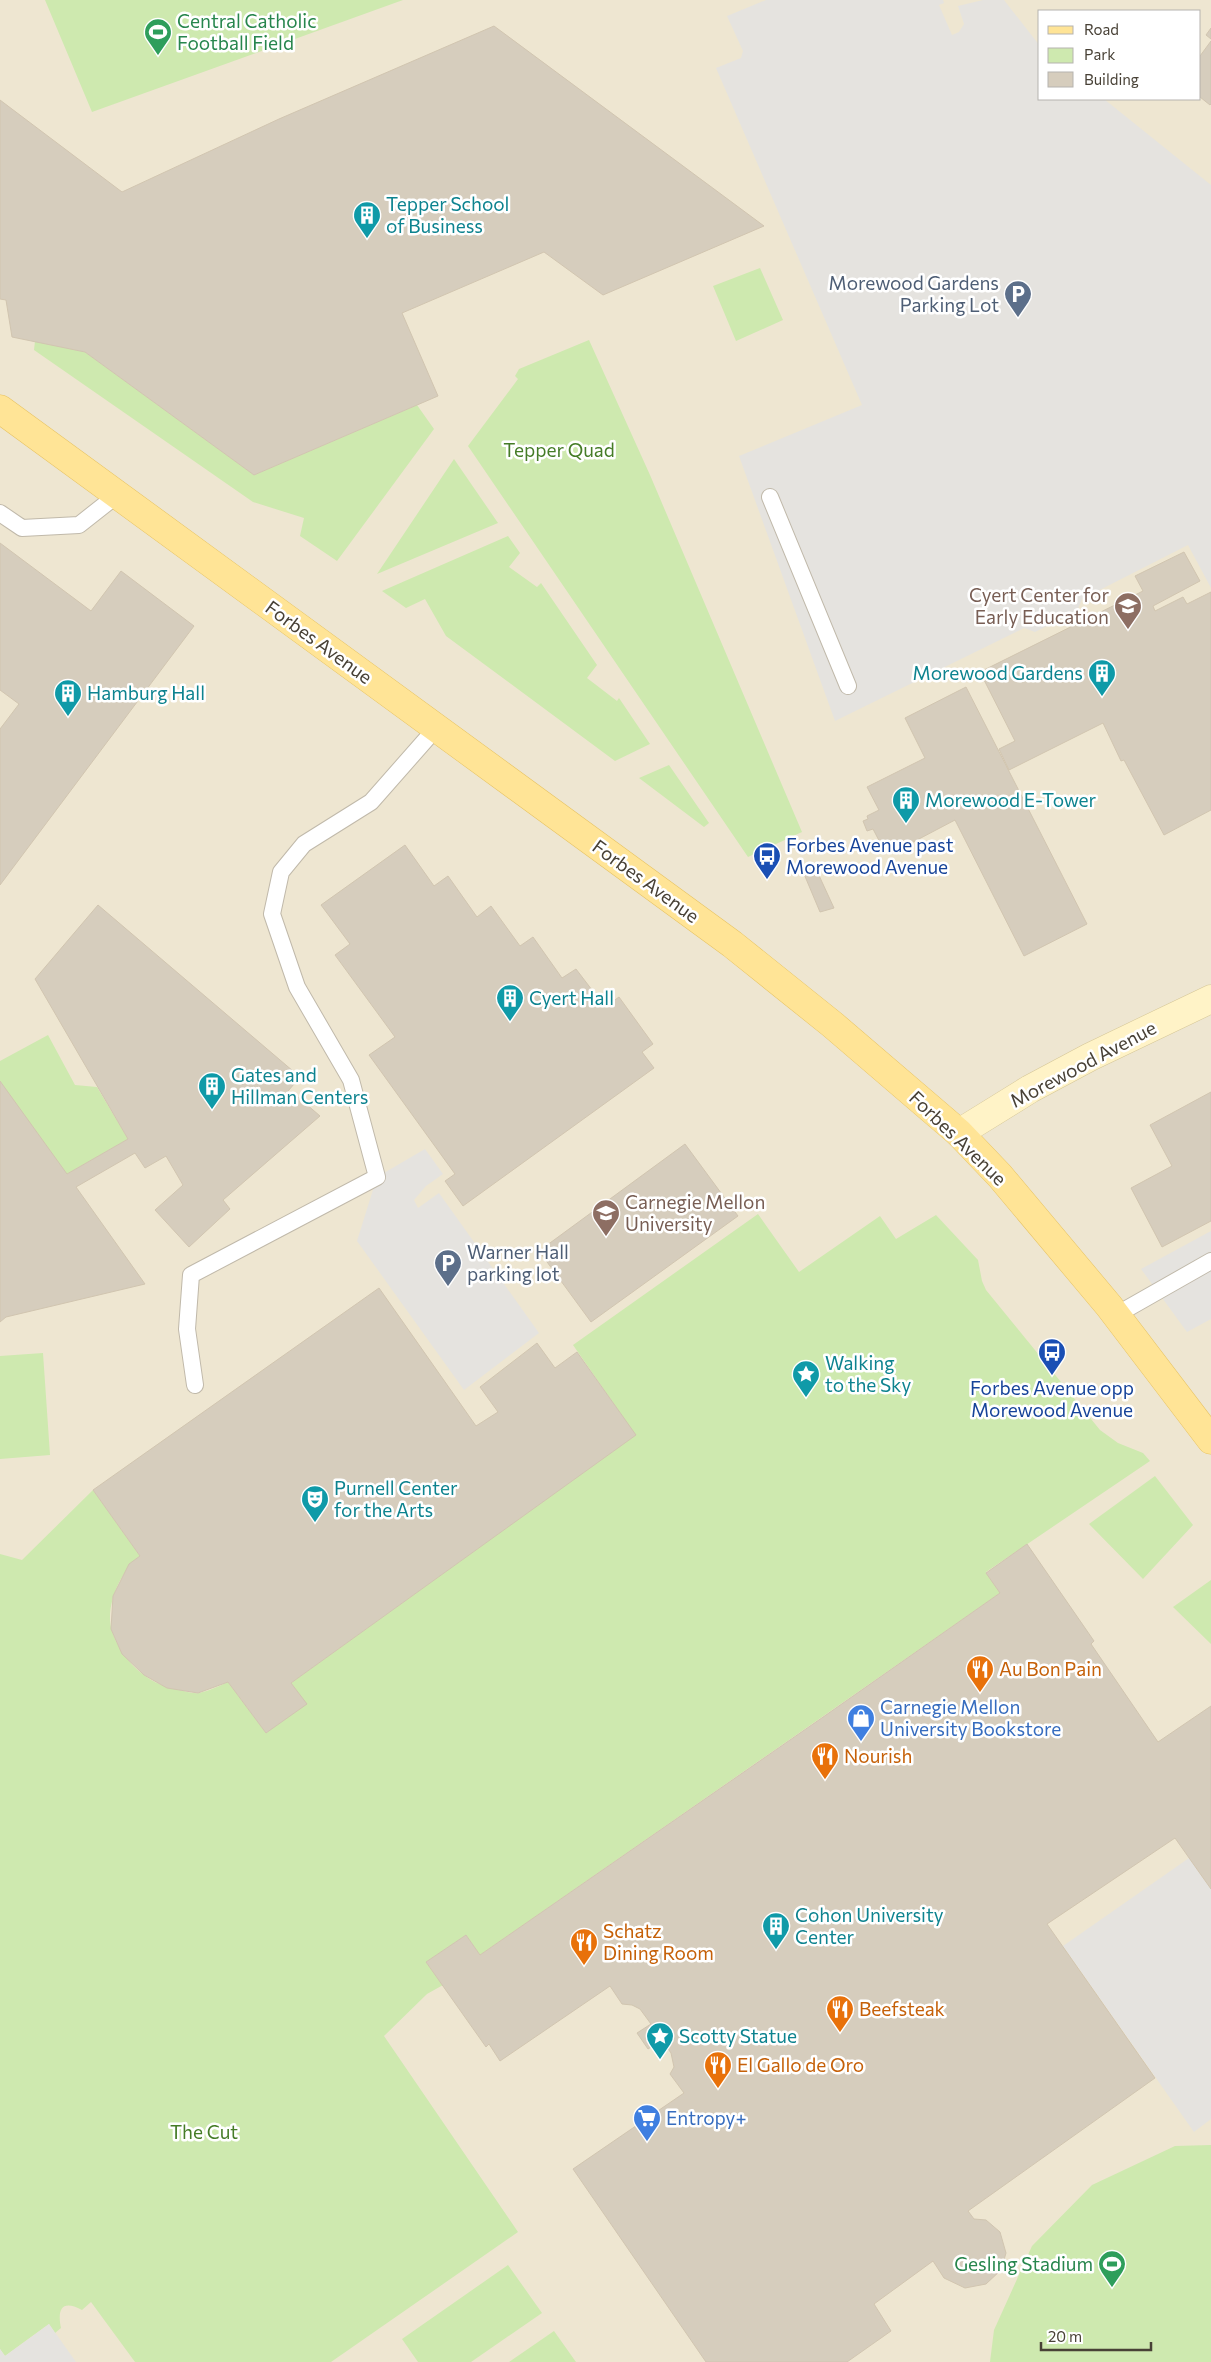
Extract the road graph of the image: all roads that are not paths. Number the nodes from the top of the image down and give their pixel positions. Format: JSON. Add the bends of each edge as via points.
{"nodes":[{"id":1,"x":0,"y":409,"type":"edge"},
{"id":2,"x":117,"y":495,"type":"junction"},
{"id":3,"x":770,"y":498,"type":"dead end"},
{"id":4,"x":0,"y":513,"type":"edge"},
{"id":5,"x":848,"y":686,"type":"dead end"},
{"id":6,"x":437,"y":727,"type":"junction"},
{"id":7,"x":1211,"y":999,"type":"edge"},
{"id":8,"x":959,"y":1133,"type":"junction"},
{"id":9,"x":1211,"y":1261,"type":"edge"},
{"id":10,"x":1116,"y":1315,"type":"junction"},
{"id":11,"x":195,"y":1385,"type":"dead end"},
{"id":12,"x":1211,"y":1440,"type":"edge"}],
"edges":[{"from":1,"to":2,"type":"main road","name":"Forbes Avenue"},
{"from":2,"to":4,"type":"lane","via":[[79,525],[22,528]]},
{"from":2,"to":6,"type":"main road","name":"Forbes Avenue"},
{"from":3,"to":5,"type":"lane"},
{"from":6,"to":8,"type":"main road","name":"Forbes Avenue","via":[[732,944]]},
{"from":6,"to":11,"type":"lane","via":[[371,802],[304,844],[281,872],[272,914],[297,987],[351,1080],[377,1177],[191,1275],[187,1330]]},
{"from":7,"to":8,"type":"main road","name":"Morewood Avenue","via":[[1072,1066]]},
{"from":8,"to":10,"type":"main road","name":"Forbes Avenue","via":[[1000,1176]]},
{"from":9,"to":10,"type":"lane"},
{"from":10,"to":12,"type":"main road","name":"Forbes Avenue"}]}
